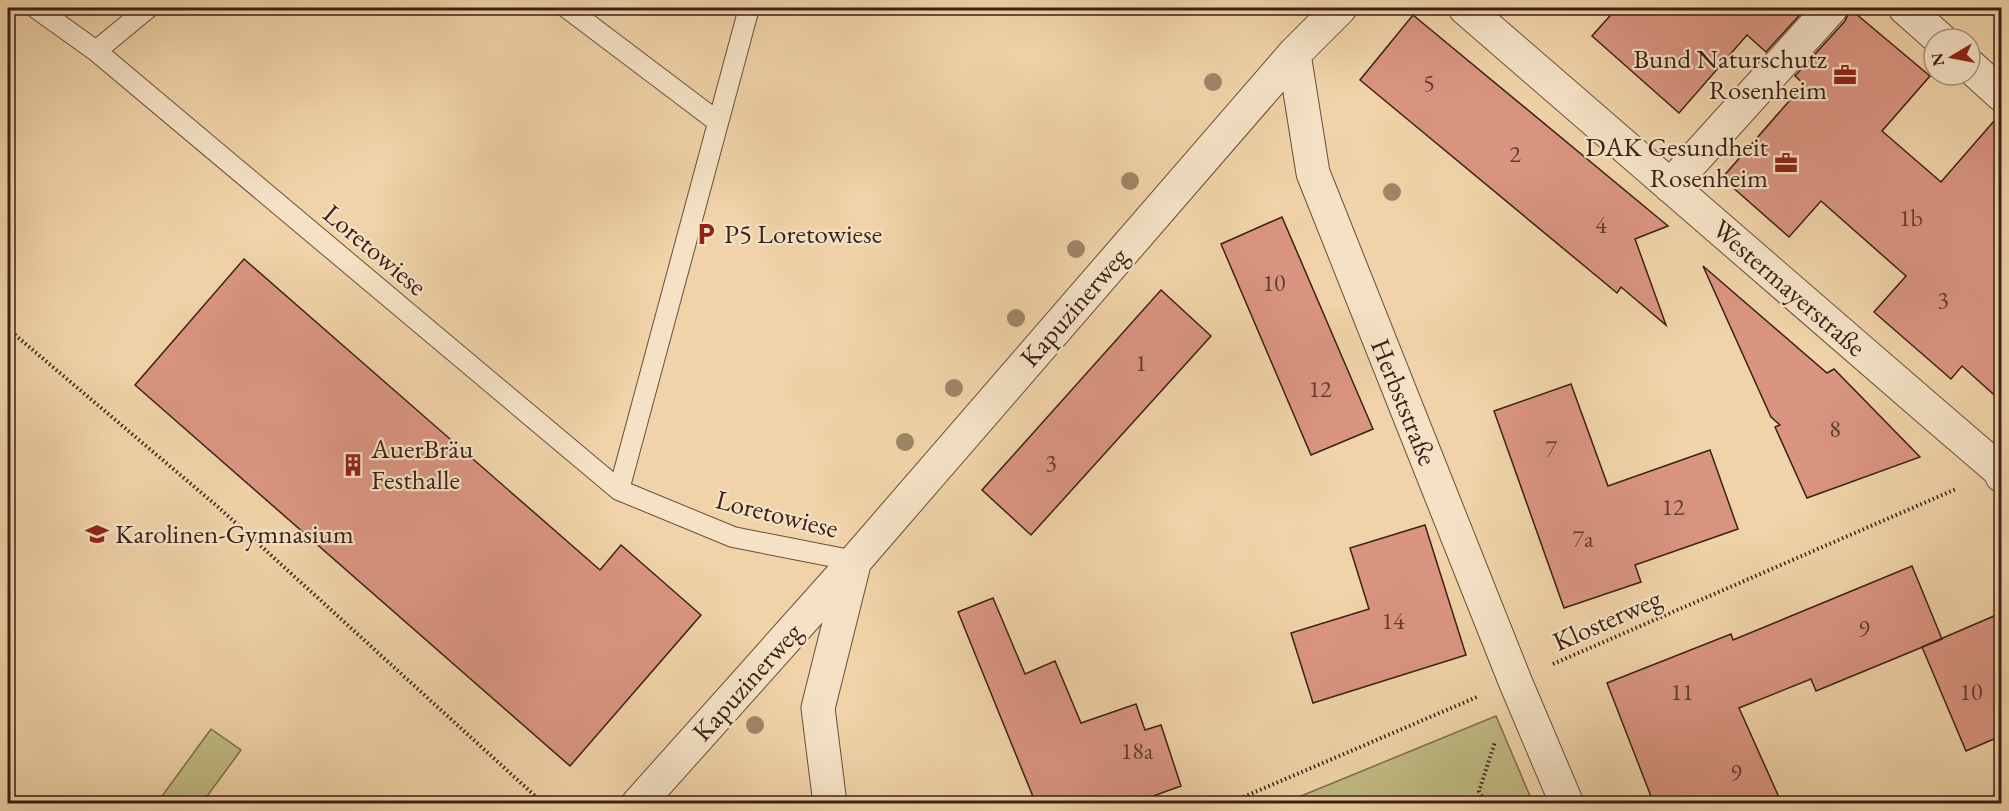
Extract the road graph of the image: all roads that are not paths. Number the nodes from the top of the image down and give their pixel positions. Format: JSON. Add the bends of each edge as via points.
{"nodes":[{"id":1,"x":36,"y":8,"type":"edge"},
{"id":2,"x":148,"y":8,"type":"edge"},
{"id":3,"x":567,"y":8,"type":"edge"},
{"id":4,"x":749,"y":8,"type":"edge"},
{"id":5,"x":1341,"y":8,"type":"edge"},
{"id":6,"x":1465,"y":8,"type":"edge"},
{"id":7,"x":1831,"y":8,"type":"edge"},
{"id":8,"x":1905,"y":8,"type":"edge"},
{"id":9,"x":1926,"y":27,"type":"edge"},
{"id":10,"x":96,"y":51,"type":"junction"},
{"id":11,"x":1294,"y":54,"type":"junction"},
{"id":12,"x":1982,"y":77,"type":"edge"},
{"id":13,"x":2001,"y":95,"type":"edge"},
{"id":14,"x":718,"y":122,"type":"junction"},
{"id":15,"x":1670,"y":186,"type":"junction"},
{"id":16,"x":2000,"y":473,"type":"edge"},
{"id":17,"x":619,"y":490,"type":"junction"},
{"id":18,"x":855,"y":561,"type":"junction"},
{"id":19,"x":638,"y":804,"type":"edge"},
{"id":20,"x":830,"y":804,"type":"edge"},
{"id":21,"x":1567,"y":804,"type":"edge"}],
"edges":[{"from":1,"to":10,"type":"lane","name":"Loretowiese"},
{"from":2,"to":10,"type":"lane"},
{"from":3,"to":14,"type":"lane"},
{"from":4,"to":14,"type":"lane"},
{"from":5,"to":11,"type":"street"},
{"from":6,"to":15,"type":"street","name":"Westermayerstraße"},
{"from":7,"to":15,"type":"street"},
{"from":8,"to":9,"type":"street"},
{"from":10,"to":17,"type":"lane","name":"Loretowiese"},
{"from":11,"to":18,"type":"street","name":"Kapuzinerweg"},
{"from":11,"to":21,"type":"street","name":"Herbststraße","via":[[1313,173]]},
{"from":12,"to":13,"type":"street"},
{"from":14,"to":17,"type":"lane"},
{"from":15,"to":16,"type":"street","name":"Westermayerstraße"},
{"from":17,"to":18,"type":"lane","name":"Loretowiese","via":[[733,537]]},
{"from":18,"to":19,"type":"street","name":"Kapuzinerweg"},
{"from":18,"to":20,"type":"street","name":"Kapuzinerweg","via":[[818,708]]}]}
